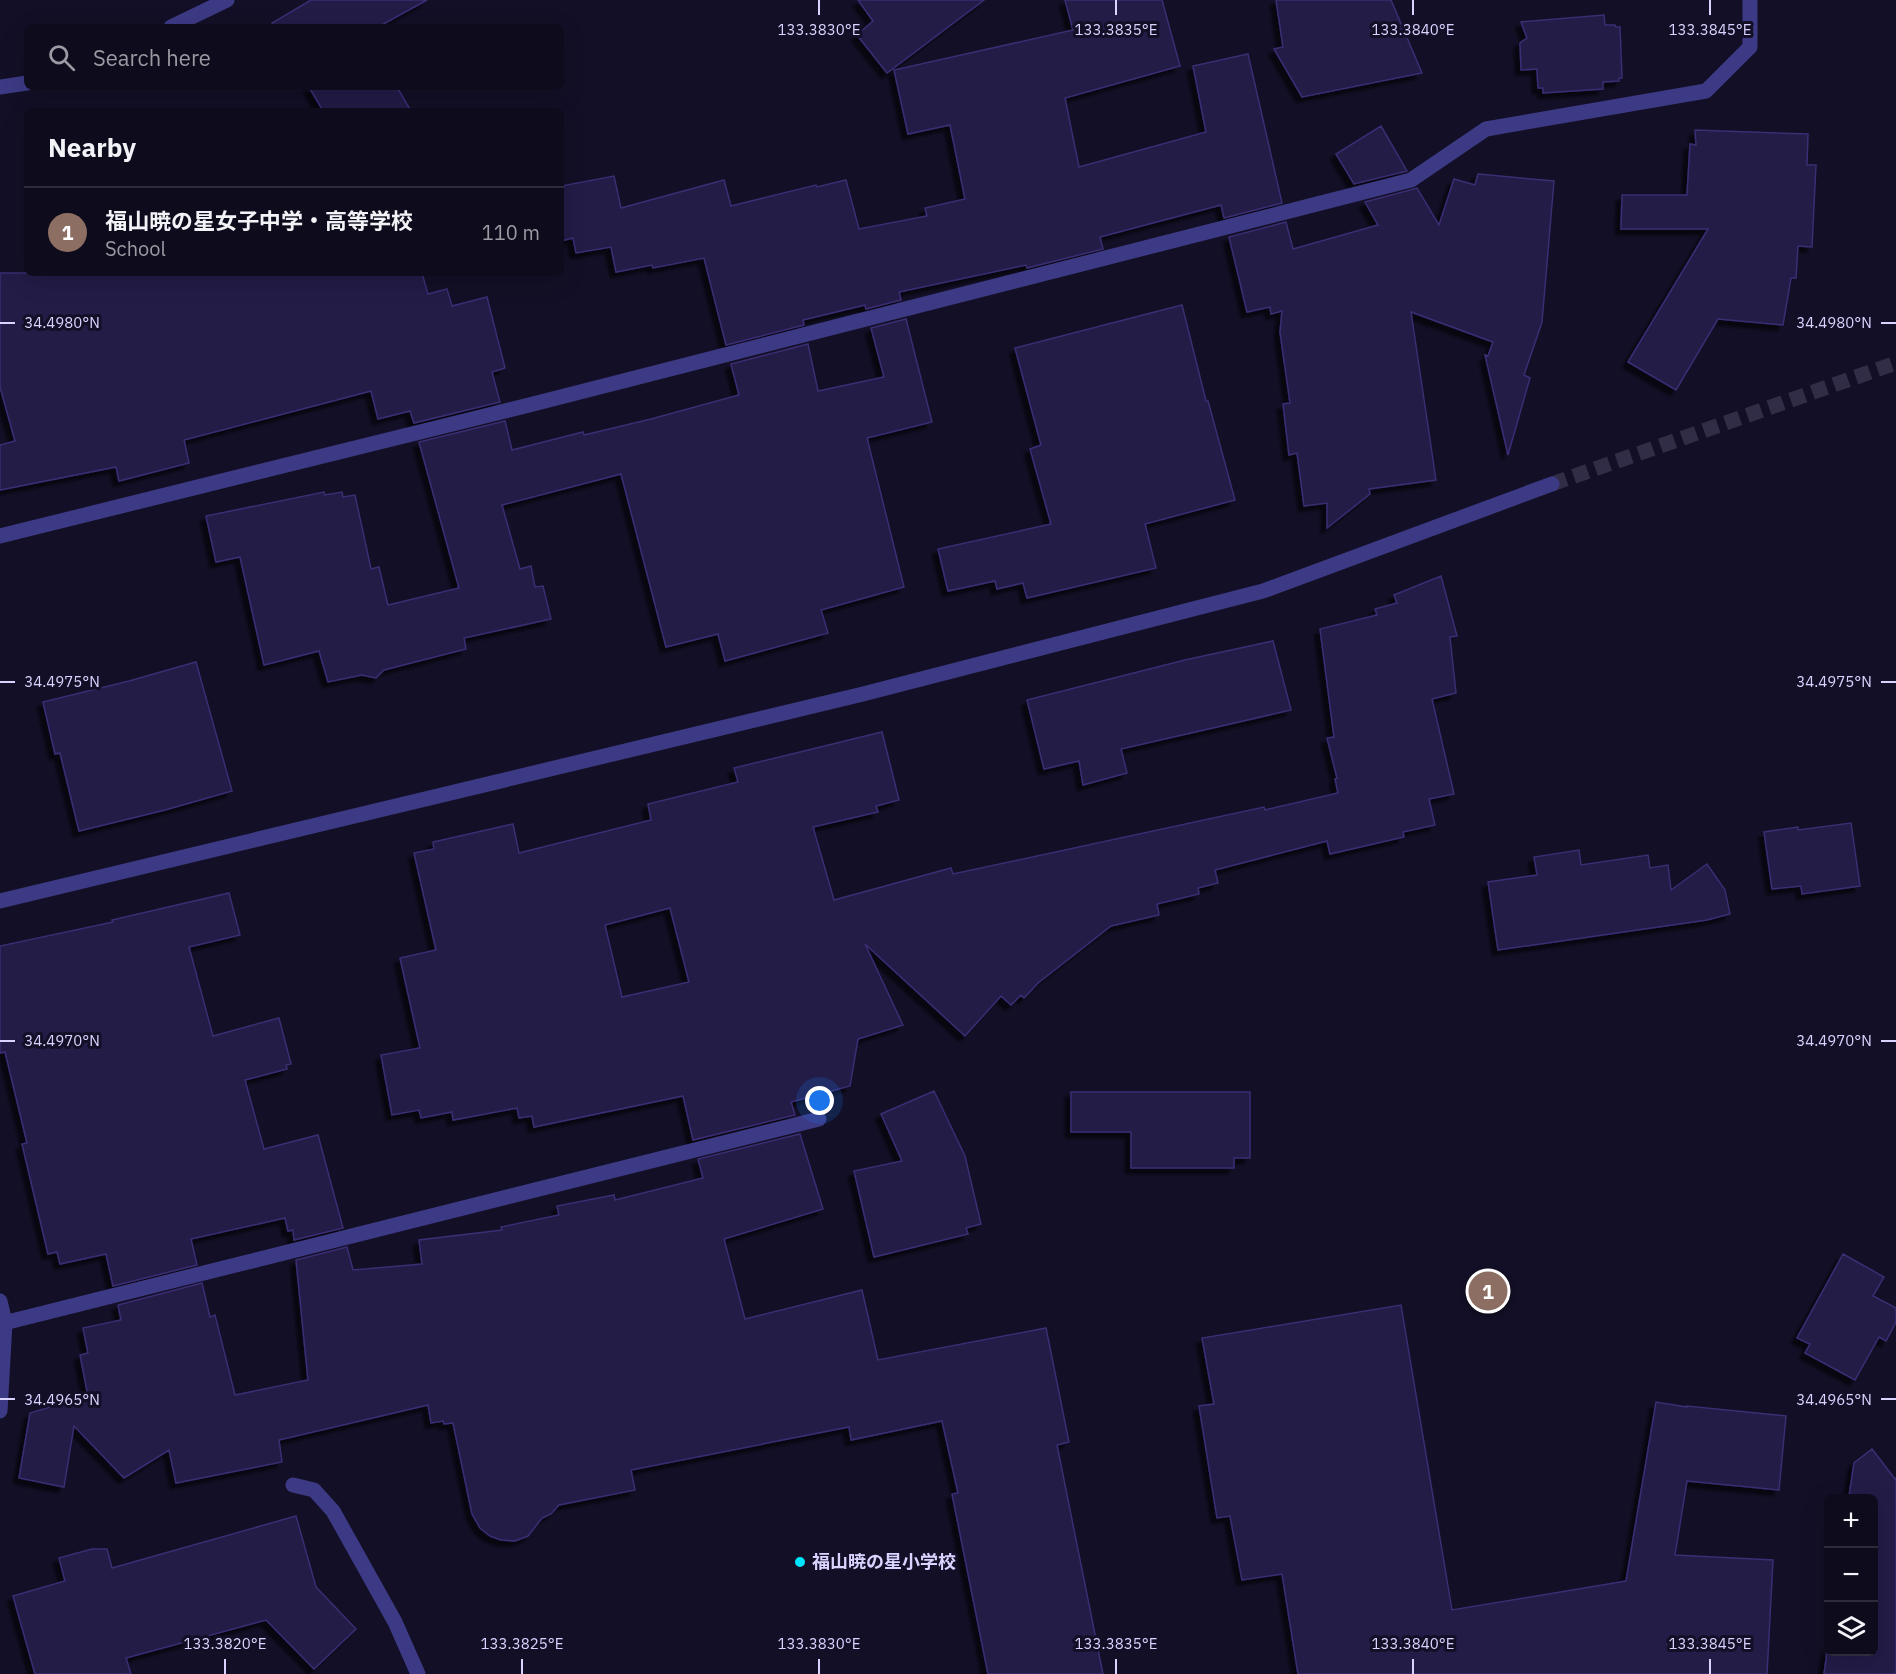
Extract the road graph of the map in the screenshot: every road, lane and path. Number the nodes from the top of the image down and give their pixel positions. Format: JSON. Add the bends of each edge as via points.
{"nodes":[{"id":1,"x":1750,"y":0,"type":"edge"},
{"id":2,"x":224,"y":1,"type":"edge"},
{"id":3,"x":177,"y":24,"type":"edge"},
{"id":4,"x":24,"y":83,"type":"edge"},
{"id":5,"x":0,"y":87,"type":"edge"},
{"id":6,"x":1552,"y":484,"type":"tunnel mouth"},
{"id":7,"x":0,"y":536,"type":"edge"},
{"id":8,"x":0,"y":901,"type":"edge"},
{"id":9,"x":819,"y":1119,"type":"dead end"},
{"id":10,"x":0,"y":1301,"type":"edge"},
{"id":11,"x":2,"y":1323,"type":"edge"},
{"id":12,"x":0,"y":1412,"type":"edge"},
{"id":13,"x":293,"y":1485,"type":"dead end"},
{"id":14,"x":418,"y":1674,"type":"edge"}],
"edges":[{"from":1,"to":7,"type":"street","via":[[1750,48],[1706,91],[1486,129],[1411,180]]},
{"from":2,"to":3,"type":"street"},
{"from":4,"to":5,"type":"street"},
{"from":6,"to":8,"type":"street","via":[[1263,591],[863,694]]},
{"from":9,"to":11,"type":"street"},
{"from":10,"to":11,"type":"street"},
{"from":11,"to":12,"type":"street"},
{"from":13,"to":14,"type":"street","via":[[314,1490],[333,1510],[395,1622]]}]}
